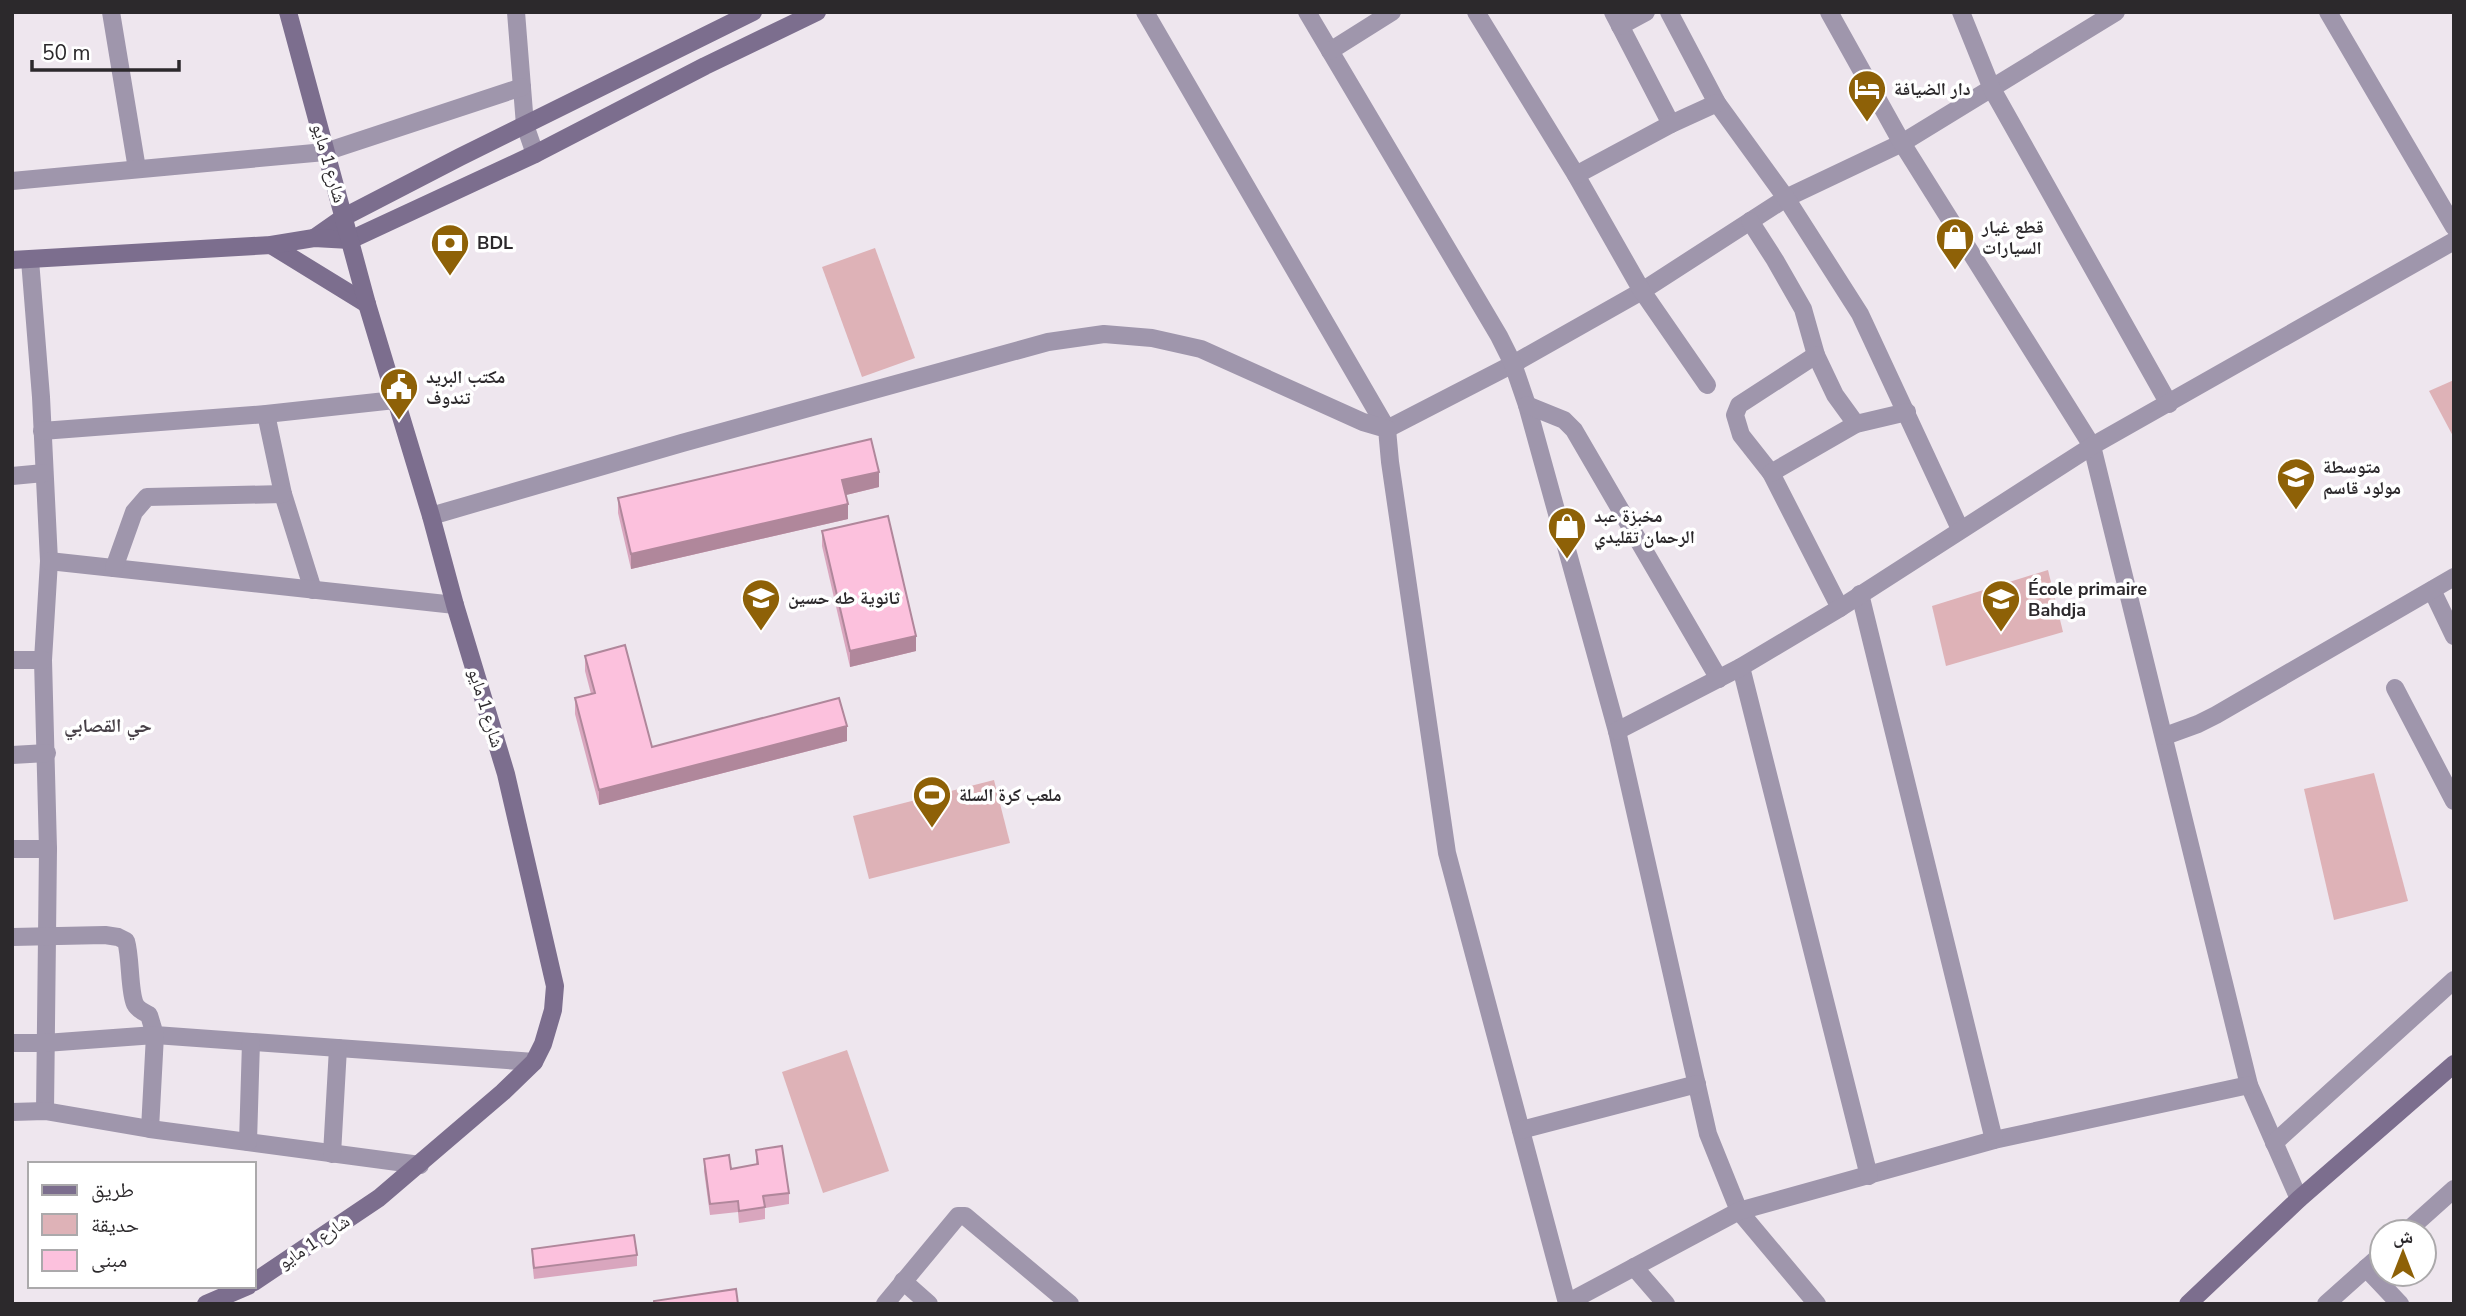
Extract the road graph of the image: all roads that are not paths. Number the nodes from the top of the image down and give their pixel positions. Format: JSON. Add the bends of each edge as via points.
{"nodes":[{"id":1,"x":111,"y":12,"type":"edge"},
{"id":2,"x":288,"y":12,"type":"edge"},
{"id":3,"x":516,"y":12,"type":"edge"},
{"id":4,"x":754,"y":12,"type":"edge"},
{"id":5,"x":817,"y":12,"type":"edge"},
{"id":6,"x":1145,"y":12,"type":"edge"},
{"id":7,"x":1307,"y":12,"type":"edge"},
{"id":8,"x":1392,"y":12,"type":"edge"},
{"id":9,"x":1476,"y":12,"type":"edge"},
{"id":10,"x":1646,"y":12,"type":"edge"},
{"id":11,"x":1670,"y":12,"type":"edge"},
{"id":12,"x":1829,"y":12,"type":"edge"},
{"id":13,"x":1961,"y":12,"type":"edge"},
{"id":14,"x":2116,"y":12,"type":"edge"},
{"id":15,"x":2329,"y":12,"type":"edge"},
{"id":16,"x":1616,"y":19,"type":"edge"},
{"id":17,"x":1330,"y":51,"type":"junction"},
{"id":18,"x":522,"y":87,"type":"junction"},
{"id":19,"x":1992,"y":89,"type":"junction"},
{"id":20,"x":1717,"y":103,"type":"junction"},
{"id":21,"x":1671,"y":124,"type":"junction"},
{"id":22,"x":525,"y":125,"type":"junction"},
{"id":23,"x":1902,"y":143,"type":"junction"},
{"id":24,"x":325,"y":152,"type":"junction"},
{"id":25,"x":535,"y":154,"type":"junction"},
{"id":26,"x":137,"y":169,"type":"junction"},
{"id":27,"x":1576,"y":175,"type":"junction"},
{"id":28,"x":12,"y":181,"type":"edge"},
{"id":29,"x":1786,"y":198,"type":"junction"},
{"id":30,"x":344,"y":217,"type":"junction"},
{"id":31,"x":1750,"y":221,"type":"junction"},
{"id":32,"x":2454,"y":227,"type":"edge"},
{"id":33,"x":314,"y":238,"type":"junction"},
{"id":34,"x":350,"y":240,"type":"junction"},
{"id":35,"x":2454,"y":241,"type":"edge"},
{"id":36,"x":271,"y":246,"type":"junction"},
{"id":37,"x":21,"y":260,"type":"edge"},
{"id":38,"x":1642,"y":290,"type":"junction"},
{"id":39,"x":368,"y":304,"type":"junction"},
{"id":40,"x":1816,"y":355,"type":"junction"},
{"id":41,"x":1513,"y":364,"type":"junction"},
{"id":42,"x":1707,"y":385,"type":"dead end"},
{"id":43,"x":395,"y":400,"type":"junction"},
{"id":44,"x":2169,"y":404,"type":"junction"},
{"id":45,"x":1527,"y":405,"type":"junction"},
{"id":46,"x":1907,"y":412,"type":"junction"},
{"id":47,"x":266,"y":414,"type":"junction"},
{"id":48,"x":1856,"y":424,"type":"junction"},
{"id":49,"x":1387,"y":429,"type":"junction"},
{"id":50,"x":42,"y":431,"type":"junction"},
{"id":51,"x":2092,"y":446,"type":"junction"},
{"id":52,"x":44,"y":473,"type":"junction"},
{"id":53,"x":1771,"y":473,"type":"junction"},
{"id":54,"x":12,"y":476,"type":"edge"},
{"id":55,"x":283,"y":494,"type":"junction"},
{"id":56,"x":431,"y":516,"type":"junction"},
{"id":57,"x":1960,"y":529,"type":"junction"},
{"id":58,"x":49,"y":561,"type":"junction"},
{"id":59,"x":114,"y":568,"type":"junction"},
{"id":60,"x":2454,"y":577,"type":"edge"},
{"id":61,"x":313,"y":590,"type":"junction"},
{"id":62,"x":2432,"y":590,"type":"junction"},
{"id":63,"x":1860,"y":594,"type":"junction"},
{"id":64,"x":455,"y":606,"type":"junction"},
{"id":65,"x":1840,"y":608,"type":"junction"},
{"id":66,"x":2454,"y":636,"type":"edge"},
{"id":67,"x":12,"y":660,"type":"edge"},
{"id":68,"x":43,"y":660,"type":"junction"},
{"id":69,"x":1741,"y":667,"type":"junction"},
{"id":70,"x":1719,"y":679,"type":"junction"},
{"id":71,"x":2395,"y":688,"type":"dead end"},
{"id":72,"x":1617,"y":731,"type":"junction"},
{"id":73,"x":2165,"y":736,"type":"junction"},
{"id":74,"x":47,"y":753,"type":"junction"},
{"id":75,"x":12,"y":755,"type":"edge"},
{"id":76,"x":2454,"y":801,"type":"edge"},
{"id":77,"x":12,"y":849,"type":"edge"},
{"id":78,"x":48,"y":849,"type":"junction"},
{"id":79,"x":47,"y":935,"type":"junction"},
{"id":80,"x":12,"y":937,"type":"edge"},
{"id":81,"x":2454,"y":980,"type":"edge"},
{"id":82,"x":155,"y":1035,"type":"junction"},
{"id":83,"x":251,"y":1042,"type":"junction"},
{"id":84,"x":12,"y":1043,"type":"edge"},
{"id":85,"x":45,"y":1043,"type":"junction"},
{"id":86,"x":338,"y":1048,"type":"junction"},
{"id":87,"x":534,"y":1062,"type":"junction"},
{"id":88,"x":2454,"y":1064,"type":"edge"},
{"id":89,"x":1697,"y":1084,"type":"junction"},
{"id":90,"x":2249,"y":1085,"type":"junction"},
{"id":91,"x":45,"y":1111,"type":"junction"},
{"id":92,"x":12,"y":1112,"type":"edge"},
{"id":93,"x":150,"y":1129,"type":"junction"},
{"id":94,"x":1521,"y":1130,"type":"junction"},
{"id":95,"x":1994,"y":1140,"type":"junction"},
{"id":96,"x":248,"y":1142,"type":"junction"},
{"id":97,"x":2274,"y":1143,"type":"junction"},
{"id":98,"x":332,"y":1154,"type":"junction"},
{"id":99,"x":420,"y":1165,"type":"junction"},
{"id":100,"x":1869,"y":1176,"type":"junction"},
{"id":101,"x":2454,"y":1189,"type":"edge"},
{"id":102,"x":2299,"y":1199,"type":"junction"},
{"id":103,"x":1739,"y":1211,"type":"junction"},
{"id":104,"x":2422,"y":1218,"type":"edge"},
{"id":105,"x":1634,"y":1266,"type":"junction"},
{"id":106,"x":2366,"y":1268,"type":"joint"},
{"id":107,"x":903,"y":1281,"type":"junction"},
{"id":108,"x":256,"y":1282,"type":"edge"},
{"id":109,"x":245,"y":1290,"type":"edge"},
{"id":110,"x":1567,"y":1303,"type":"edge"},
{"id":111,"x":206,"y":1304,"type":"edge"},
{"id":112,"x":885,"y":1304,"type":"edge"},
{"id":113,"x":929,"y":1304,"type":"edge"},
{"id":114,"x":1070,"y":1304,"type":"edge"},
{"id":115,"x":1665,"y":1304,"type":"edge"},
{"id":116,"x":1817,"y":1304,"type":"edge"},
{"id":117,"x":2188,"y":1304,"type":"edge"},
{"id":118,"x":2326,"y":1304,"type":"edge"},
{"id":119,"x":2400,"y":1304,"type":"edge"}],
"edges":[{"from":1,"to":26,"type":"street"},
{"from":2,"to":24,"type":"street","name":"شارع 1 مايو"},
{"from":3,"to":18,"type":"street"},
{"from":4,"to":22,"type":"street"},
{"from":5,"to":25,"type":"street"},
{"from":6,"to":49,"type":"street"},
{"from":7,"to":17,"type":"street"},
{"from":8,"to":17,"type":"street"},
{"from":9,"to":27,"type":"street"},
{"from":10,"to":16,"type":"street"},
{"from":11,"to":20,"type":"street"},
{"from":12,"to":23,"type":"street"},
{"from":13,"to":19,"type":"street"},
{"from":14,"to":19,"type":"street"},
{"from":15,"to":32,"type":"street"},
{"from":16,"to":21,"type":"street"},
{"from":17,"to":41,"type":"street"},
{"from":18,"to":22,"type":"street"},
{"from":18,"to":24,"type":"street"},
{"from":19,"to":23,"type":"street"},
{"from":19,"to":44,"type":"street"},
{"from":20,"to":21,"type":"street"},
{"from":20,"to":29,"type":"street"},
{"from":21,"to":27,"type":"street"},
{"from":22,"to":25,"type":"street"},
{"from":22,"to":30,"type":"street"},
{"from":23,"to":29,"type":"street"},
{"from":23,"to":51,"type":"street"},
{"from":24,"to":26,"type":"street"},
{"from":24,"to":30,"type":"street","name":"شارع 1 مايو"},
{"from":25,"to":34,"type":"street"},
{"from":26,"to":28,"type":"street"},
{"from":27,"to":38,"type":"street"},
{"from":29,"to":31,"type":"street"},
{"from":29,"to":46,"type":"street","via":[[1860,314]]},
{"from":30,"to":33,"type":"street"},
{"from":30,"to":34,"type":"street","name":"شارع 1 مايو"},
{"from":31,"to":38,"type":"street"},
{"from":31,"to":40,"type":"street","via":[[1802,309]]},
{"from":33,"to":34,"type":"street"},
{"from":33,"to":36,"type":"street"},
{"from":34,"to":39,"type":"street","name":"شارع 1 مايو"},
{"from":35,"to":44,"type":"street"},
{"from":36,"to":37,"type":"street"},
{"from":36,"to":39,"type":"street"},
{"from":37,"to":50,"type":"street"},
{"from":38,"to":41,"type":"street"},
{"from":38,"to":42,"type":"street"},
{"from":39,"to":43,"type":"street","name":"شارع 1 مايو"},
{"from":40,"to":48,"type":"street","via":[[1835,395]]},
{"from":40,"to":53,"type":"street","via":[[1740,405],[1735,415],[1741,435]]},
{"from":41,"to":45,"type":"street"},
{"from":41,"to":49,"type":"street"},
{"from":43,"to":47,"type":"street"},
{"from":43,"to":56,"type":"street","name":"شارع 1 مايو"},
{"from":44,"to":51,"type":"street"},
{"from":45,"to":70,"type":"street","via":[[1564,420],[1574,430]]},
{"from":45,"to":72,"type":"street"},
{"from":46,"to":48,"type":"street"},
{"from":46,"to":57,"type":"street"},
{"from":47,"to":50,"type":"street"},
{"from":47,"to":55,"type":"street"},
{"from":48,"to":53,"type":"street"},
{"from":49,"to":56,"type":"street","via":[[1201,349],[1104,334],[1048,342]]},
{"from":49,"to":94,"type":"street","via":[[1447,853]]},
{"from":50,"to":52,"type":"street"},
{"from":51,"to":57,"type":"street"},
{"from":51,"to":73,"type":"street"},
{"from":52,"to":54,"type":"street"},
{"from":52,"to":58,"type":"street"},
{"from":53,"to":65,"type":"street"},
{"from":55,"to":59,"type":"street","via":[[147,497],[134,512]]},
{"from":55,"to":61,"type":"street"},
{"from":56,"to":64,"type":"street","name":"شارع 1 مايو"},
{"from":57,"to":63,"type":"street"},
{"from":58,"to":59,"type":"street"},
{"from":58,"to":68,"type":"street"},
{"from":59,"to":61,"type":"street"},
{"from":60,"to":62,"type":"street"},
{"from":61,"to":64,"type":"street"},
{"from":62,"to":66,"type":"street"},
{"from":62,"to":73,"type":"street","via":[[2216,715]]},
{"from":63,"to":65,"type":"street"},
{"from":63,"to":95,"type":"street"},
{"from":64,"to":87,"type":"street","name":"شارع 1 مايو","via":[[506,774],[555,986],[553,1010]]},
{"from":65,"to":69,"type":"street"},
{"from":67,"to":68,"type":"street"},
{"from":68,"to":74,"type":"street"},
{"from":69,"to":70,"type":"street"},
{"from":69,"to":100,"type":"street"},
{"from":70,"to":72,"type":"street"},
{"from":71,"to":76,"type":"street"},
{"from":72,"to":89,"type":"street"},
{"from":73,"to":90,"type":"street"},
{"from":74,"to":75,"type":"street"},
{"from":74,"to":78,"type":"street"},
{"from":77,"to":78,"type":"street"},
{"from":78,"to":79,"type":"street"},
{"from":79,"to":80,"type":"street"},
{"from":79,"to":82,"type":"street","via":[[105,935],[126,941],[134,1003],[149,1015]]},
{"from":79,"to":85,"type":"street"},
{"from":81,"to":97,"type":"street"},
{"from":82,"to":83,"type":"street"},
{"from":82,"to":85,"type":"street"},
{"from":82,"to":93,"type":"street"},
{"from":83,"to":86,"type":"street"},
{"from":83,"to":96,"type":"street"},
{"from":84,"to":85,"type":"street"},
{"from":85,"to":91,"type":"street"},
{"from":86,"to":87,"type":"street"},
{"from":86,"to":98,"type":"street"},
{"from":87,"to":99,"type":"street","name":"شارع 1 مايو"},
{"from":88,"to":102,"type":"street"},
{"from":89,"to":94,"type":"street"},
{"from":89,"to":103,"type":"street","via":[[1708,1134]]},
{"from":90,"to":95,"type":"street"},
{"from":90,"to":97,"type":"street"},
{"from":91,"to":92,"type":"street"},
{"from":91,"to":93,"type":"street"},
{"from":93,"to":96,"type":"street"},
{"from":94,"to":110,"type":"street"},
{"from":95,"to":100,"type":"street"},
{"from":96,"to":98,"type":"street"},
{"from":97,"to":102,"type":"street"},
{"from":98,"to":99,"type":"street"},
{"from":99,"to":108,"type":"street","name":"شارع 1 مايو"},
{"from":100,"to":103,"type":"street"},
{"from":101,"to":104,"type":"street"},
{"from":102,"to":117,"type":"street"},
{"from":103,"to":105,"type":"street"},
{"from":103,"to":116,"type":"street"},
{"from":105,"to":110,"type":"street"},
{"from":105,"to":115,"type":"street"},
{"from":106,"to":118,"type":"street"},
{"from":106,"to":119,"type":"street"},
{"from":107,"to":112,"type":"street"},
{"from":107,"to":113,"type":"street"},
{"from":107,"to":114,"type":"street","via":[[952,1221],[965,1216]]},
{"from":109,"to":111,"type":"street","name":"شارع 1 مايو"}]}
